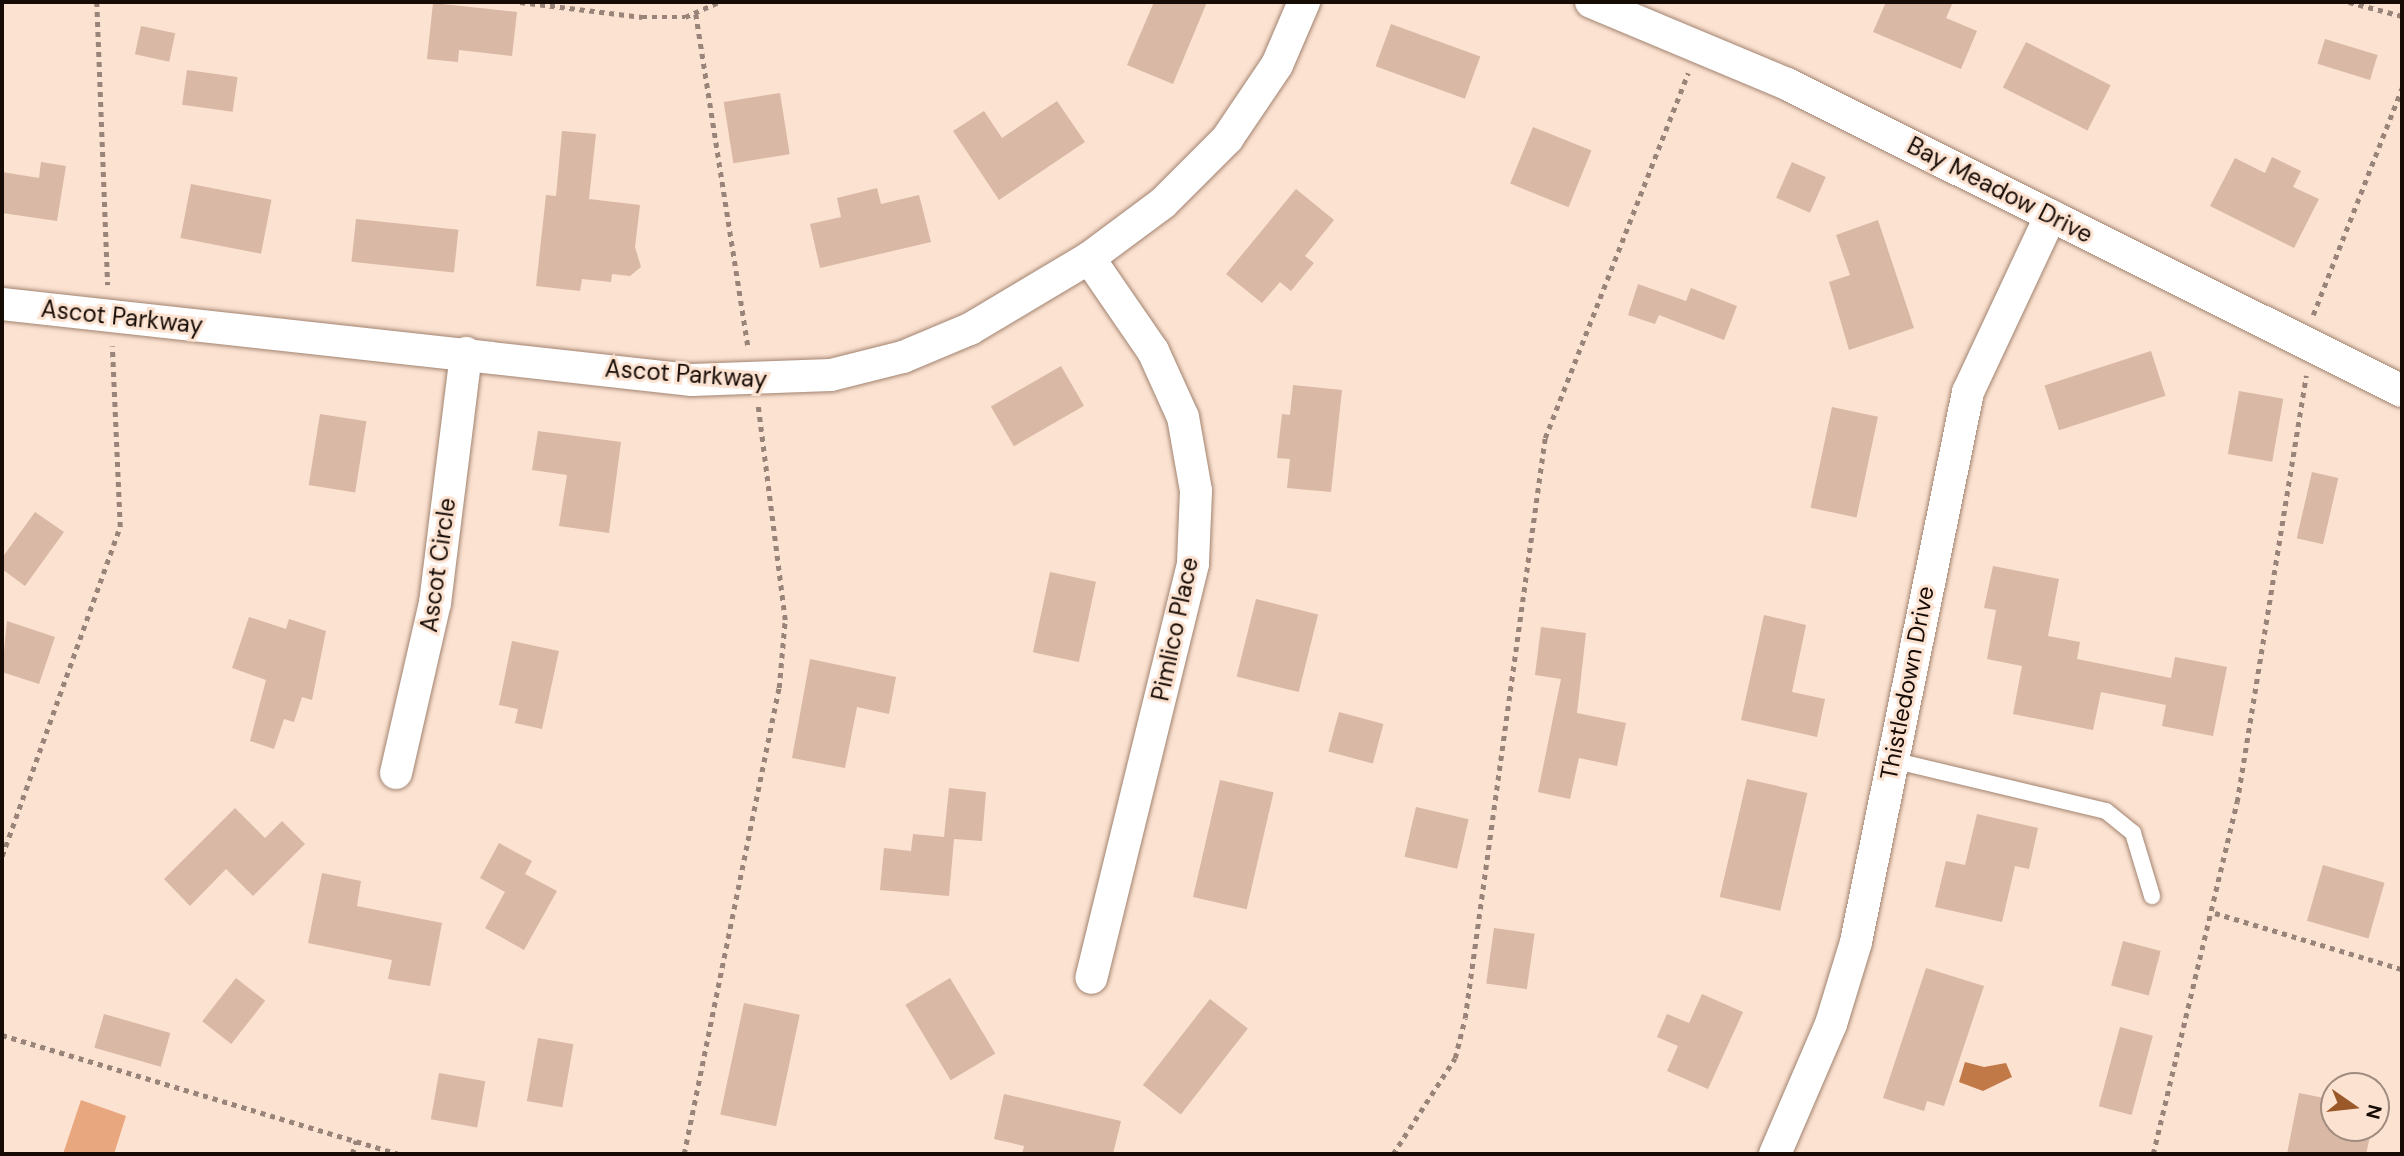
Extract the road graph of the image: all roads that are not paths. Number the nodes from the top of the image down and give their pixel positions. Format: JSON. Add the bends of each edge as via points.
{"nodes":[{"id":1,"x":1304,"y":2,"type":"edge"},
{"id":2,"x":1591,"y":2,"type":"edge"},
{"id":3,"x":2051,"y":215,"type":"junction"},
{"id":4,"x":1089,"y":258,"type":"junction"},
{"id":5,"x":2,"y":304,"type":"edge"},
{"id":6,"x":466,"y":353,"type":"junction"},
{"id":7,"x":2402,"y":391,"type":"edge"},
{"id":8,"x":1892,"y":760,"type":"junction"},
{"id":9,"x":396,"y":774,"type":"dead end"},
{"id":10,"x":2152,"y":896,"type":"dead end"},
{"id":11,"x":1091,"y":978,"type":"dead end"},
{"id":12,"x":1774,"y":1154,"type":"edge"}],
"edges":[{"from":1,"to":4,"type":"street","name":"Ascot Parkway","via":[[1277,65],[1227,139],[1163,203]]},
{"from":2,"to":3,"type":"street","name":"Bay Meadow Drive","via":[[1703,46]]},
{"from":3,"to":7,"type":"street","name":"Bay Meadow Drive"},
{"from":3,"to":8,"type":"street","name":"Thistledown Drive","via":[[1968,392]]},
{"from":4,"to":6,"type":"street","name":"Ascot Parkway","via":[[970,329],[903,357],[831,375],[754,382]]},
{"from":4,"to":11,"type":"street","name":"Pimlico Place","via":[[1153,351],[1184,417],[1196,491],[1193,564]]},
{"from":5,"to":6,"type":"street","name":"Ascot Parkway"},
{"from":6,"to":9,"type":"street","name":"Ascot Circle","via":[[435,603]]},
{"from":8,"to":10,"type":"lane","via":[[2106,811],[2133,833]]},
{"from":8,"to":12,"type":"street","name":"Thistledown Drive","via":[[1856,942],[1831,1024]]}]}
